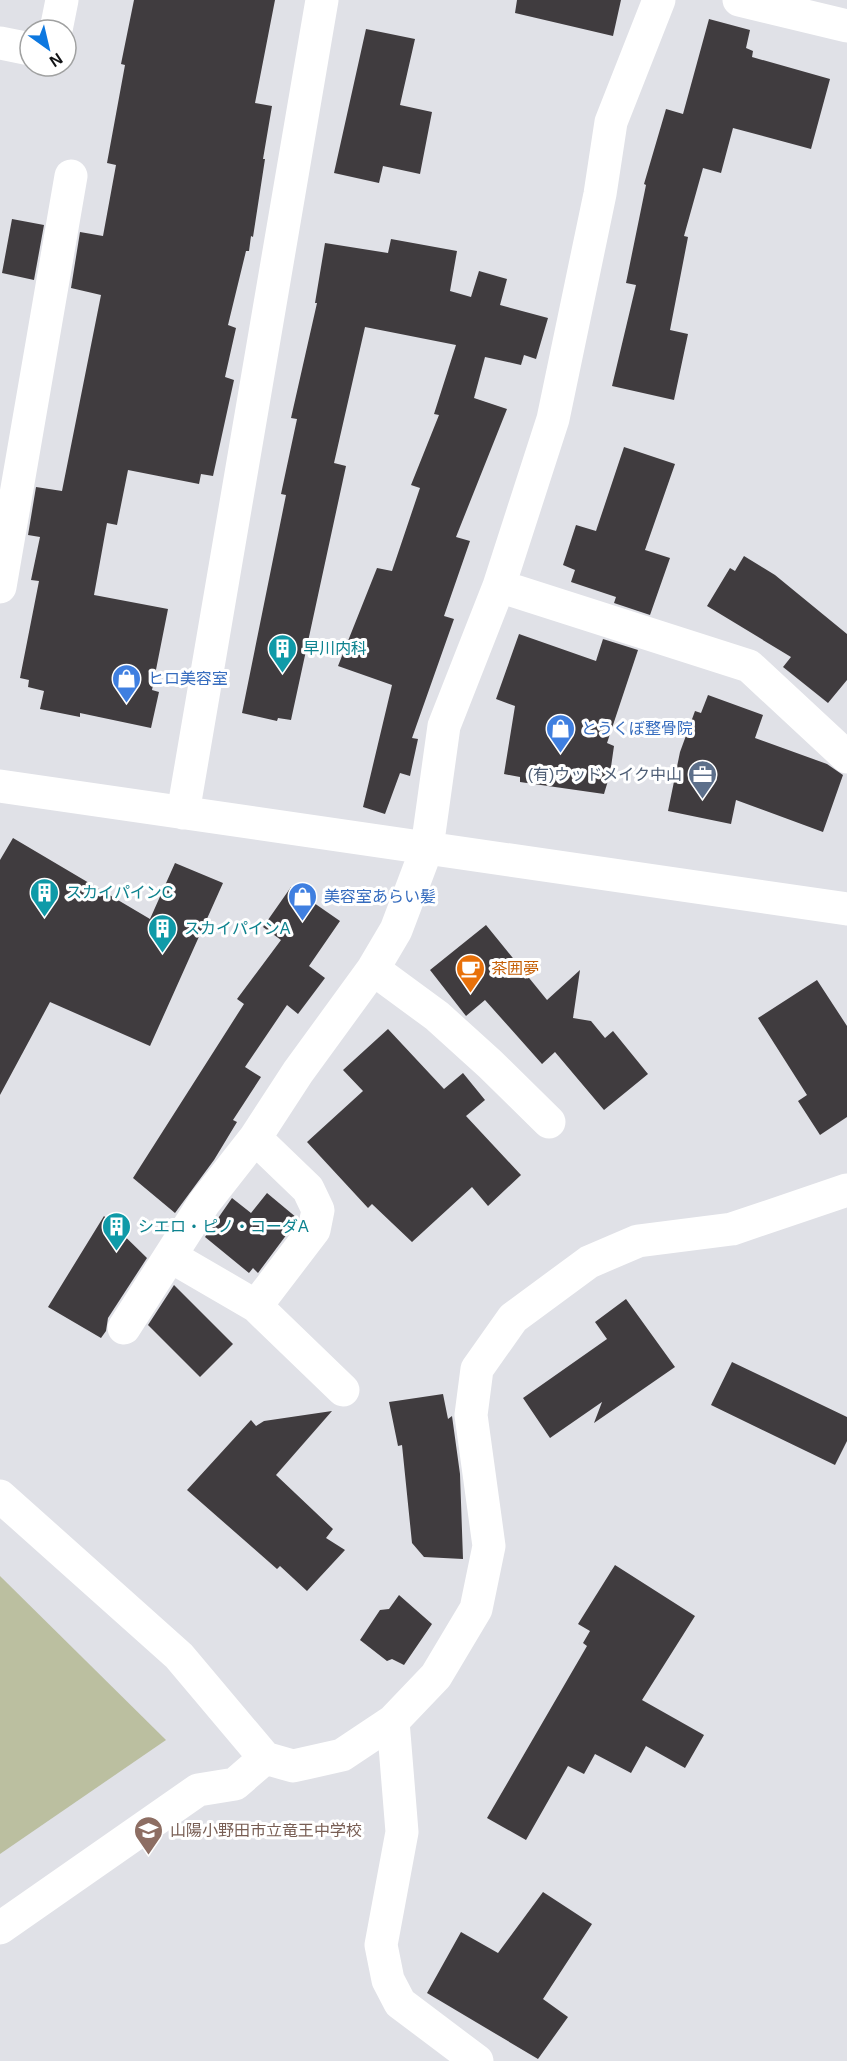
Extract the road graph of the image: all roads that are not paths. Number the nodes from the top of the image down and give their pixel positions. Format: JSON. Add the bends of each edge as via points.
{"nodes":[{"id":1,"x":62,"y":0,"type":"edge"},
{"id":2,"x":322,"y":0,"type":"edge"},
{"id":3,"x":659,"y":0,"type":"edge"},
{"id":4,"x":739,"y":0,"type":"edge"},
{"id":5,"x":58,"y":18,"type":"edge"},
{"id":6,"x":847,"y":26,"type":"edge"},
{"id":7,"x":0,"y":44,"type":"edge"},
{"id":8,"x":18,"y":48,"type":"edge"},
{"id":9,"x":72,"y":176,"type":"dead end"},
{"id":10,"x":499,"y":586,"type":"junction"},
{"id":11,"x":0,"y":587,"type":"edge"},
{"id":12,"x":847,"y":757,"type":"edge"},
{"id":13,"x":0,"y":786,"type":"edge"},
{"id":14,"x":183,"y":813,"type":"junction"},
{"id":15,"x":427,"y":848,"type":"junction"},
{"id":16,"x":845,"y":903,"type":"edge"},
{"id":17,"x":373,"y":969,"type":"junction"},
{"id":18,"x":549,"y":1122,"type":"dead end"},
{"id":19,"x":255,"y":1138,"type":"junction"},
{"id":20,"x":847,"y":1190,"type":"edge"},
{"id":21,"x":170,"y":1256,"type":"junction"},
{"id":22,"x":256,"y":1306,"type":"junction"},
{"id":23,"x":124,"y":1328,"type":"dead end"},
{"id":24,"x":343,"y":1390,"type":"dead end"},
{"id":25,"x":0,"y":1496,"type":"edge"},
{"id":26,"x":393,"y":1721,"type":"junction"},
{"id":27,"x":265,"y":1758,"type":"junction"},
{"id":28,"x":0,"y":1928,"type":"edge"},
{"id":29,"x":477,"y":2061,"type":"edge"}],
"edges":[{"from":1,"to":5,"type":"street"},
{"from":2,"to":14,"type":"street"},
{"from":3,"to":10,"type":"street","via":[[611,122],[600,194],[553,418]]},
{"from":4,"to":6,"type":"street"},
{"from":7,"to":8,"type":"street"},
{"from":9,"to":11,"type":"street"},
{"from":10,"to":12,"type":"street","via":[[749,666]]},
{"from":10,"to":15,"type":"street","via":[[444,726]]},
{"from":13,"to":14,"type":"street"},
{"from":14,"to":15,"type":"street"},
{"from":15,"to":16,"type":"street"},
{"from":15,"to":17,"type":"street","via":[[396,930]]},
{"from":17,"to":18,"type":"street","via":[[437,1016]]},
{"from":17,"to":19,"type":"street"},
{"from":19,"to":21,"type":"street","via":[[204,1203]]},
{"from":19,"to":22,"type":"street","via":[[308,1189],[318,1210],[314,1230]]},
{"from":20,"to":26,"type":"street","via":[[732,1229],[638,1241],[590,1262],[513,1318],[477,1369],[471,1414],[489,1546],[476,1609],[436,1676]]},
{"from":21,"to":22,"type":"street"},
{"from":21,"to":23,"type":"street"},
{"from":22,"to":24,"type":"street"},
{"from":25,"to":27,"type":"street","via":[[179,1656]]},
{"from":26,"to":27,"type":"street","via":[[342,1755],[293,1766]]},
{"from":26,"to":29,"type":"street","via":[[402,1832],[381,1945],[388,1980],[400,2003]]},
{"from":27,"to":28,"type":"street","via":[[235,1784],[198,1790]]}]}
